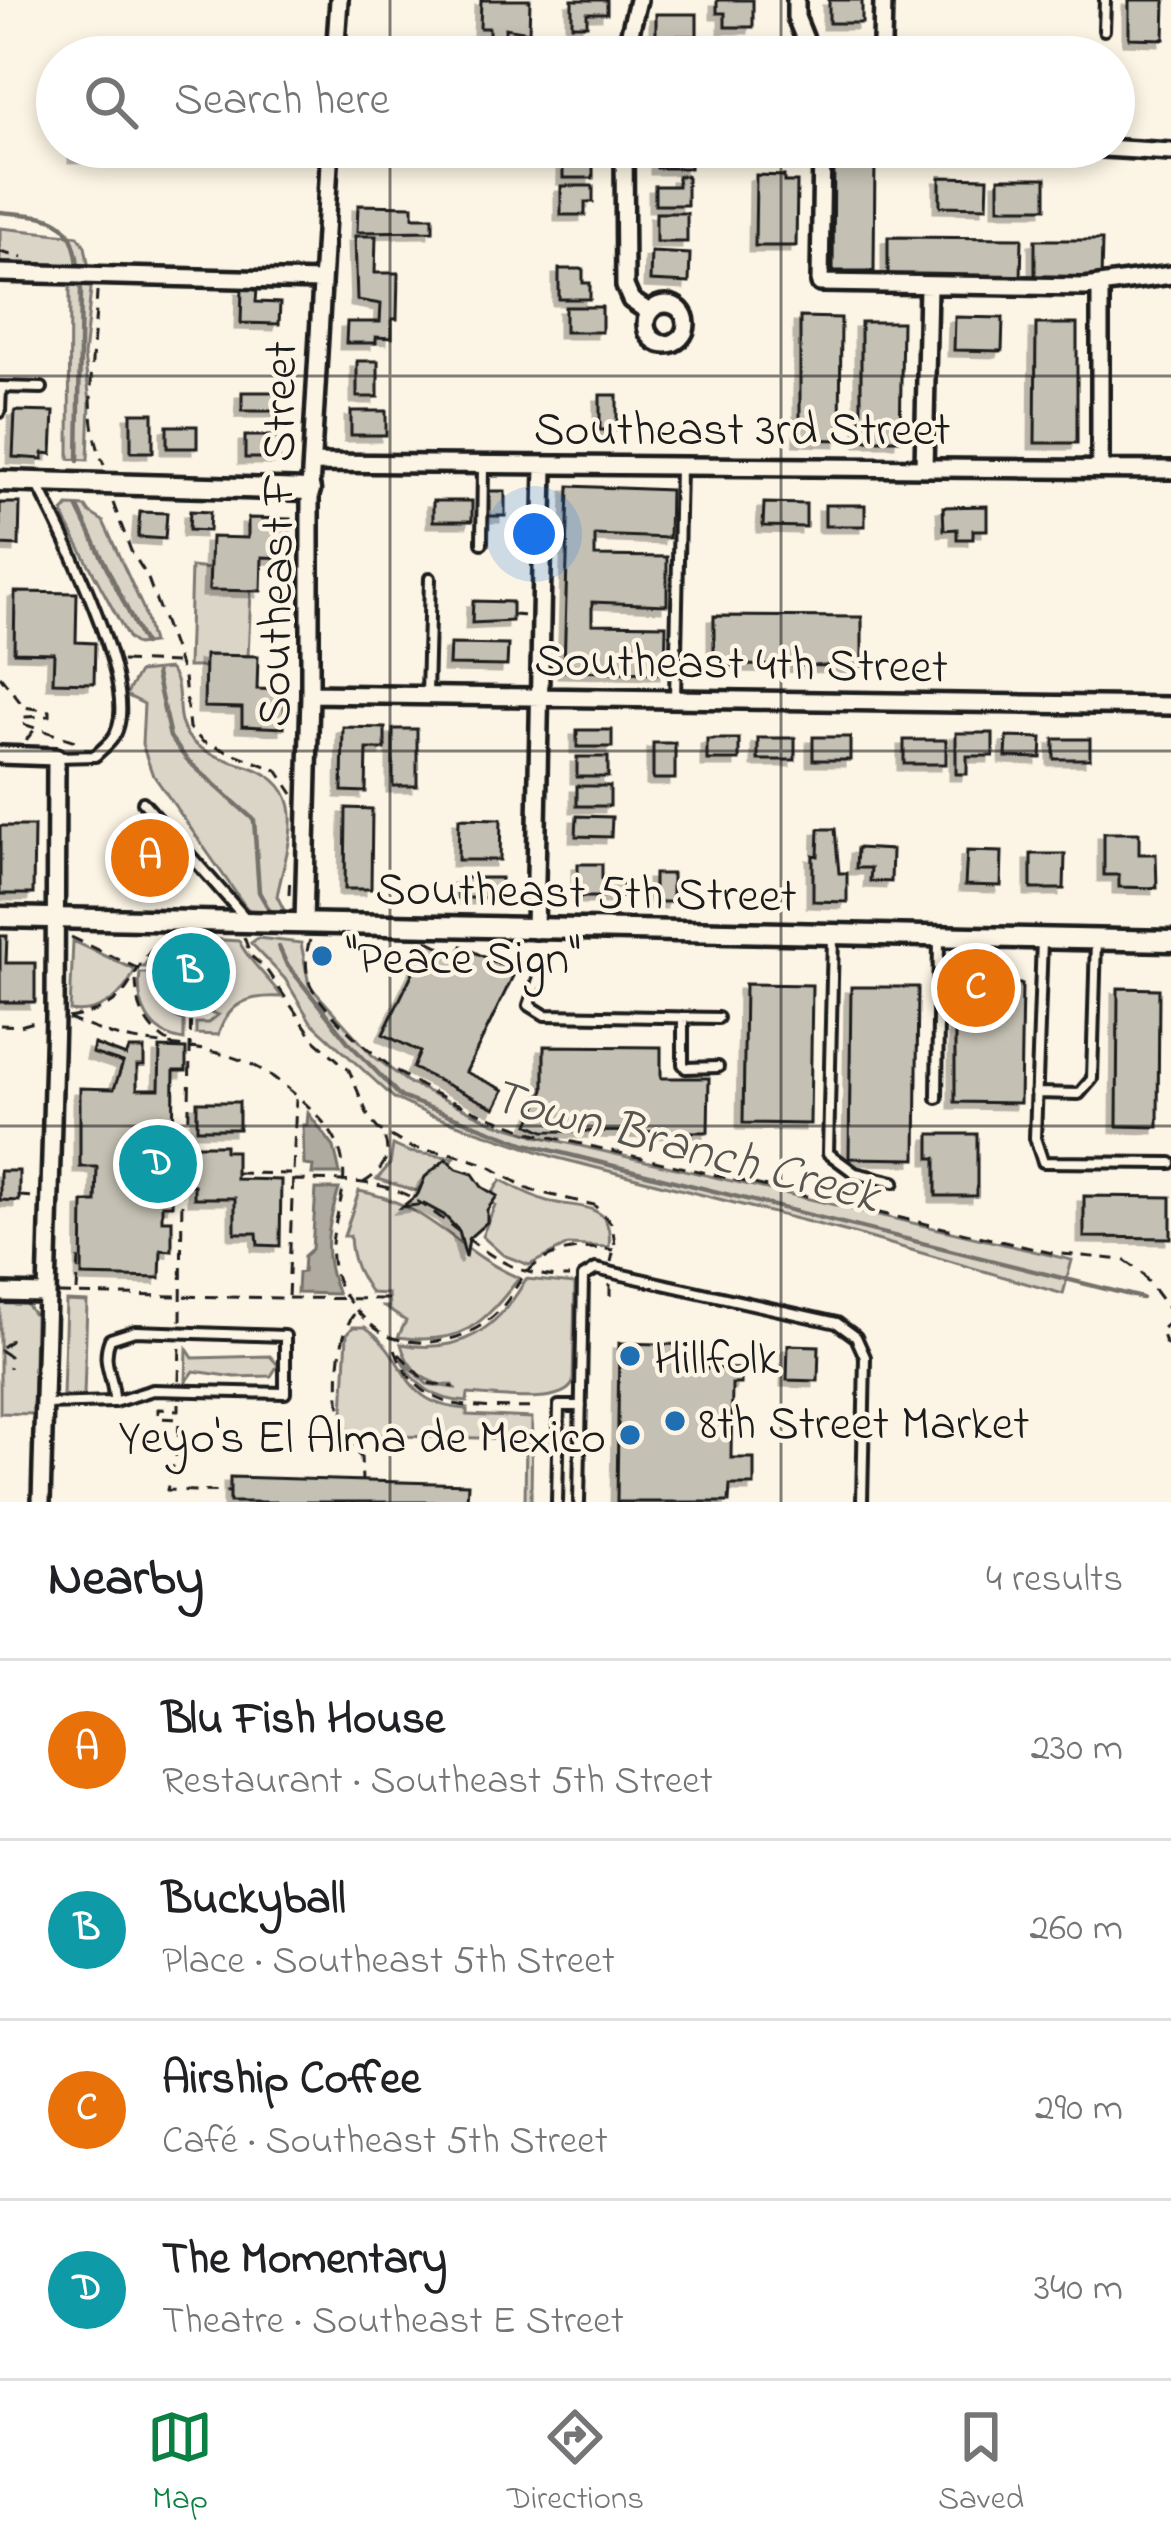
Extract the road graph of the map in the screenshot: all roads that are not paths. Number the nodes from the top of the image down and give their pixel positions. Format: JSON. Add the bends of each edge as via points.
{"nodes":[{"id":1,"x":339,"y":0,"type":"edge"},
{"id":2,"x":638,"y":0,"type":"edge"},
{"id":3,"x":796,"y":0,"type":"edge"},
{"id":4,"x":883,"y":0,"type":"edge"},
{"id":5,"x":1105,"y":0,"type":"edge"},
{"id":6,"x":1105,"y":30,"type":"dead end"},
{"id":7,"x":336,"y":36,"type":"edge"},
{"id":8,"x":629,"y":36,"type":"edge"},
{"id":9,"x":804,"y":36,"type":"edge"},
{"id":10,"x":882,"y":36,"type":"edge"},
{"id":11,"x":1135,"y":150,"type":"edge"},
{"id":12,"x":1171,"y":152,"type":"edge"},
{"id":13,"x":329,"y":168,"type":"edge"},
{"id":14,"x":624,"y":168,"type":"edge"},
{"id":15,"x":822,"y":168,"type":"edge"},
{"id":16,"x":0,"y":273,"type":"edge"},
{"id":17,"x":1171,"y":275,"type":"edge"},
{"id":18,"x":321,"y":281,"type":"junction"},
{"id":19,"x":1100,"y":285,"type":"junction"},
{"id":20,"x":928,"y":286,"type":"junction"},
{"id":21,"x":649,"y":312,"type":"dead end"},
{"id":22,"x":0,"y":387,"type":"edge"},
{"id":23,"x":42,"y":388,"type":"dead end"},
{"id":24,"x":0,"y":412,"type":"edge"},
{"id":25,"x":312,"y":463,"type":"junction"},
{"id":26,"x":483,"y":464,"type":"junction"},
{"id":27,"x":544,"y":465,"type":"junction"},
{"id":28,"x":680,"y":466,"type":"junction"},
{"id":29,"x":923,"y":468,"type":"junction"},
{"id":30,"x":1100,"y":469,"type":"junction"},
{"id":31,"x":1171,"y":470,"type":"edge"},
{"id":32,"x":0,"y":481,"type":"edge"},
{"id":33,"x":36,"y":482,"type":"junction"},
{"id":34,"x":310,"y":490,"type":"junction"},
{"id":35,"x":482,"y":543,"type":"dead end"},
{"id":36,"x":430,"y":578,"type":"dead end"},
{"id":37,"x":310,"y":694,"type":"junction"},
{"id":38,"x":428,"y":695,"type":"junction"},
{"id":39,"x":540,"y":697,"type":"junction"},
{"id":40,"x":675,"y":699,"type":"junction"},
{"id":41,"x":1171,"y":706,"type":"edge"},
{"id":42,"x":0,"y":755,"type":"edge"},
{"id":43,"x":56,"y":757,"type":"junction"},
{"id":44,"x":143,"y":802,"type":"dead end"},
{"id":45,"x":0,"y":917,"type":"edge"},
{"id":46,"x":54,"y":917,"type":"junction"},
{"id":47,"x":308,"y":928,"type":"junction"},
{"id":48,"x":246,"y":929,"type":"junction"},
{"id":49,"x":535,"y":930,"type":"junction"},
{"id":50,"x":833,"y":934,"type":"junction"},
{"id":51,"x":939,"y":936,"type":"junction"},
{"id":52,"x":1042,"y":938,"type":"junction"},
{"id":53,"x":1096,"y":940,"type":"junction"},
{"id":54,"x":1171,"y":941,"type":"edge"},
{"id":55,"x":541,"y":970,"type":"dead end"},
{"id":56,"x":683,"y":1018,"type":"junction"},
{"id":57,"x":718,"y":1018,"type":"dead end"},
{"id":58,"x":718,"y":1067,"type":"dead end"},
{"id":59,"x":1036,"y":1093,"type":"junction"},
{"id":60,"x":937,"y":1098,"type":"dead end"},
{"id":61,"x":1171,"y":1163,"type":"edge"},
{"id":62,"x":894,"y":1182,"type":"dead end"},
{"id":63,"x":0,"y":1293,"type":"edge"},
{"id":64,"x":45,"y":1294,"type":"junction"},
{"id":65,"x":114,"y":1402,"type":"junction"},
{"id":66,"x":44,"y":1404,"type":"junction"},
{"id":67,"x":581,"y":1406,"type":"junction"},
{"id":68,"x":41,"y":1502,"type":"edge"},
{"id":69,"x":557,"y":1502,"type":"edge"},
{"id":70,"x":579,"y":1502,"type":"edge"},
{"id":71,"x":862,"y":1502,"type":"edge"}],
"edges":[{"from":1,"to":7,"type":"street"},
{"from":2,"to":8,"type":"street"},
{"from":3,"to":9,"type":"street"},
{"from":4,"to":10,"type":"street"},
{"from":5,"to":6,"type":"lane"},
{"from":11,"to":12,"type":"street"},
{"from":13,"to":18,"type":"street","name":"Southeast F Street"},
{"from":14,"to":21,"type":"street","via":[[625,286]]},
{"from":15,"to":20,"type":"street","via":[[820,283]]},
{"from":16,"to":18,"type":"street"},
{"from":17,"to":19,"type":"street"},
{"from":18,"to":25,"type":"street","name":"Southeast F Street"},
{"from":19,"to":20,"type":"street"},
{"from":19,"to":30,"type":"street"},
{"from":20,"to":29,"type":"street"},
{"from":22,"to":23,"type":"lane"},
{"from":22,"to":24,"type":"lane"},
{"from":25,"to":26,"type":"street","name":"Southeast 3rd Street"},
{"from":25,"to":34,"type":"street","name":"Southeast F Street"},
{"from":26,"to":27,"type":"street","name":"Southeast 3rd Street"},
{"from":26,"to":35,"type":"lane"},
{"from":27,"to":28,"type":"street","name":"Southeast 3rd Street"},
{"from":27,"to":39,"type":"street"},
{"from":28,"to":29,"type":"street","name":"Southeast 3rd Street"},
{"from":28,"to":40,"type":"lane"},
{"from":29,"to":30,"type":"street","name":"Southeast 3rd Street"},
{"from":30,"to":31,"type":"street","name":"Southeast 3rd Street"},
{"from":32,"to":33,"type":"street"},
{"from":33,"to":34,"type":"street"},
{"from":33,"to":43,"type":"lane","via":[[87,590],[120,694],[111,741],[95,756]]},
{"from":34,"to":37,"type":"street","name":"Southeast F Street"},
{"from":36,"to":38,"type":"lane"},
{"from":37,"to":38,"type":"street","name":"Southeast 4th Street"},
{"from":37,"to":47,"type":"street","name":"Southeast F Street"},
{"from":38,"to":39,"type":"street","name":"Southeast 4th Street"},
{"from":39,"to":40,"type":"street","name":"Southeast 4th Street"},
{"from":39,"to":49,"type":"street"},
{"from":40,"to":41,"type":"street","name":"Southeast 4th Street"},
{"from":42,"to":43,"type":"street"},
{"from":43,"to":46,"type":"street"},
{"from":44,"to":48,"type":"lane"},
{"from":45,"to":46,"type":"street","name":"Southeast 5th Street"},
{"from":46,"to":48,"type":"street","name":"Southeast 5th Street"},
{"from":46,"to":64,"type":"street"},
{"from":47,"to":48,"type":"street","name":"Southeast 5th Street"},
{"from":47,"to":49,"type":"street","name":"Southeast 5th Street"},
{"from":49,"to":50,"type":"street","name":"Southeast 5th Street"},
{"from":50,"to":51,"type":"street","name":"Southeast 5th Street"},
{"from":50,"to":62,"type":"lane","via":[[828,1154],[855,1173]]},
{"from":51,"to":52,"type":"street","name":"Southeast 5th Street"},
{"from":51,"to":60,"type":"lane"},
{"from":52,"to":53,"type":"street","name":"Southeast 5th Street"},
{"from":52,"to":59,"type":"lane"},
{"from":53,"to":54,"type":"street","name":"Southeast 5th Street"},
{"from":53,"to":59,"type":"lane","via":[[1093,1079],[1079,1094]]},
{"from":55,"to":56,"type":"lane","via":[[529,1004],[545,1015]]},
{"from":56,"to":57,"type":"lane"},
{"from":56,"to":58,"type":"lane","via":[[683,1064]]},
{"from":59,"to":61,"type":"lane","via":[[1043,1162]]},
{"from":63,"to":64,"type":"street"},
{"from":64,"to":66,"type":"street"},
{"from":65,"to":65,"type":"lane","via":[[153,1390],[285,1394],[285,1336],[135,1331],[110,1340],[104,1355]]},
{"from":65,"to":66,"type":"lane"},
{"from":66,"to":68,"type":"street"},
{"from":67,"to":69,"type":"lane","via":[[559,1406]]},
{"from":67,"to":70,"type":"lane"},
{"from":67,"to":71,"type":"lane","via":[[583,1277],[596,1269],[838,1323],[865,1357]]}]}
